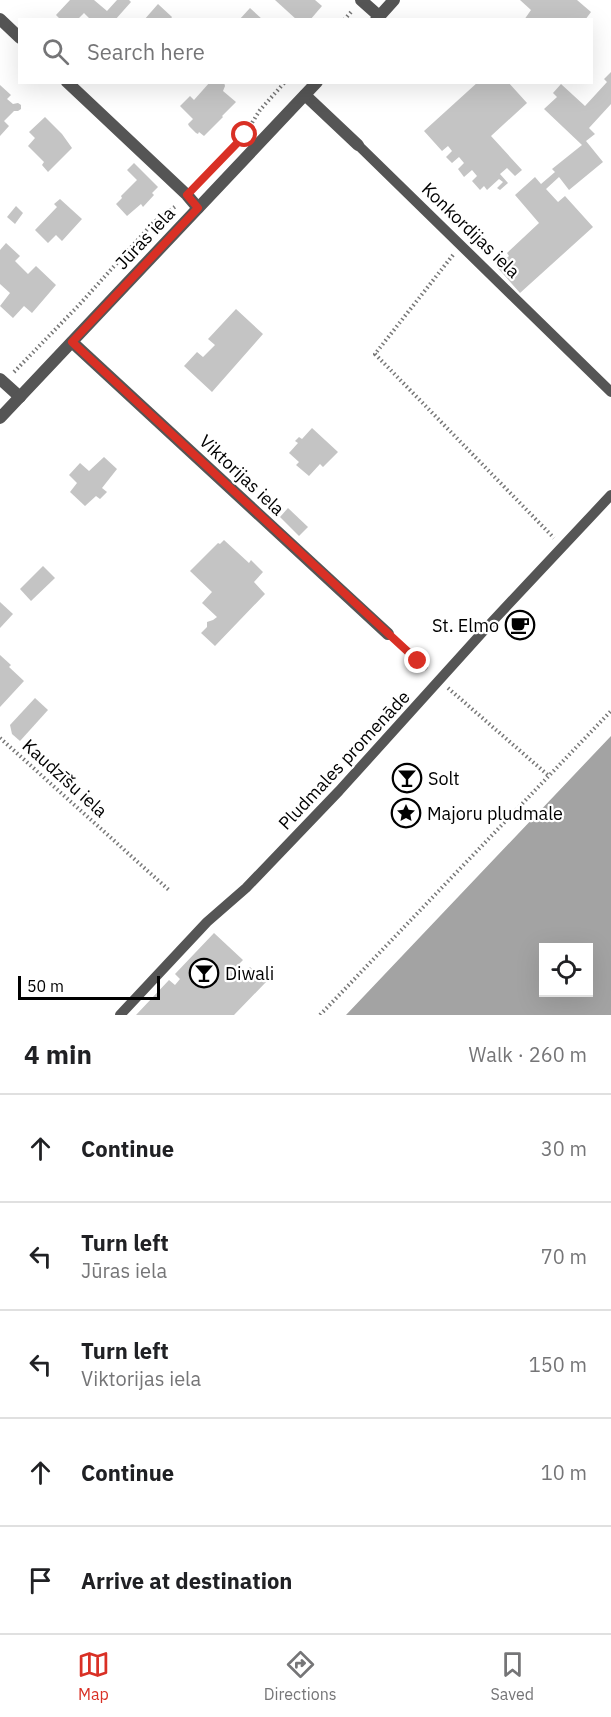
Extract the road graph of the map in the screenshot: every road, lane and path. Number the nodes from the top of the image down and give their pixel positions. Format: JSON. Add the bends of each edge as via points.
{"nodes":[{"id":1,"x":361,"y":0,"type":"edge"},
{"id":2,"x":394,"y":0,"type":"edge"},
{"id":3,"x":377,"y":18,"type":"edge"},
{"id":4,"x":0,"y":19,"type":"edge"},
{"id":5,"x":18,"y":36,"type":"edge"},
{"id":6,"x":69,"y":84,"type":"edge"},
{"id":7,"x":283,"y":84,"type":"edge"},
{"id":8,"x":315,"y":84,"type":"edge"},
{"id":9,"x":305,"y":95,"type":"junction"},
{"id":10,"x":245,"y":135,"type":"dead end"},
{"id":11,"x":358,"y":146,"type":"joint"},
{"id":12,"x":187,"y":195,"type":"junction"},
{"id":13,"x":198,"y":208,"type":"junction"},
{"id":14,"x":461,"y":245,"type":"junction"},
{"id":15,"x":72,"y":342,"type":"junction"},
{"id":16,"x":2,"y":381,"type":"edge"},
{"id":17,"x":611,"y":392,"type":"edge"},
{"id":18,"x":20,"y":397,"type":"junction"},
{"id":19,"x":0,"y":418,"type":"edge"},
{"id":20,"x":611,"y":495,"type":"edge"},
{"id":21,"x":562,"y":548,"type":"junction"},
{"id":22,"x":388,"y":634,"type":"joint"},
{"id":23,"x":418,"y":661,"type":"dead end"},
{"id":24,"x":452,"y":692,"type":"dead end"},
{"id":25,"x":611,"y":711,"type":"edge"},
{"id":26,"x":0,"y":738,"type":"edge"},
{"id":27,"x":549,"y":776,"type":"junction"},
{"id":28,"x":170,"y":891,"type":"dead end"},
{"id":29,"x":120,"y":1015,"type":"edge"},
{"id":30,"x":320,"y":1015,"type":"edge"}],
"edges":[{"from":1,"to":3,"type":"street"},
{"from":2,"to":3,"type":"street"},
{"from":4,"to":5,"type":"street"},
{"from":6,"to":12,"type":"street"},
{"from":7,"to":10,"type":"path"},
{"from":8,"to":9,"type":"street","name":"Jūras iela"},
{"from":9,"to":11,"type":"street","name":"Konkordijas iela"},
{"from":9,"to":13,"type":"street","name":"Jūras iela"},
{"from":11,"to":14,"type":"street","name":"Konkordijas iela"},
{"from":12,"to":13,"type":"street"},
{"from":12,"to":16,"type":"path","via":[[154,222],[79,305]]},
{"from":13,"to":15,"type":"street","name":"Jūras iela"},
{"from":14,"to":17,"type":"street","name":"Konkordijas iela"},
{"from":14,"to":21,"type":"path","via":[[375,354]]},
{"from":15,"to":18,"type":"street","name":"Jūras iela"},
{"from":15,"to":22,"type":"street","name":"Viktorijas iela"},
{"from":16,"to":18,"type":"street"},
{"from":18,"to":19,"type":"street","name":"Jūras iela"},
{"from":20,"to":21,"type":"street","name":"Pludmales promenāde"},
{"from":21,"to":29,"type":"street","name":"Pludmales promenāde","via":[[323,807]]},
{"from":22,"to":23,"type":"path"},
{"from":24,"to":27,"type":"path"},
{"from":25,"to":27,"type":"path"},
{"from":26,"to":28,"type":"path","name":"Kaudzīšu iela"},
{"from":27,"to":30,"type":"path"}]}
